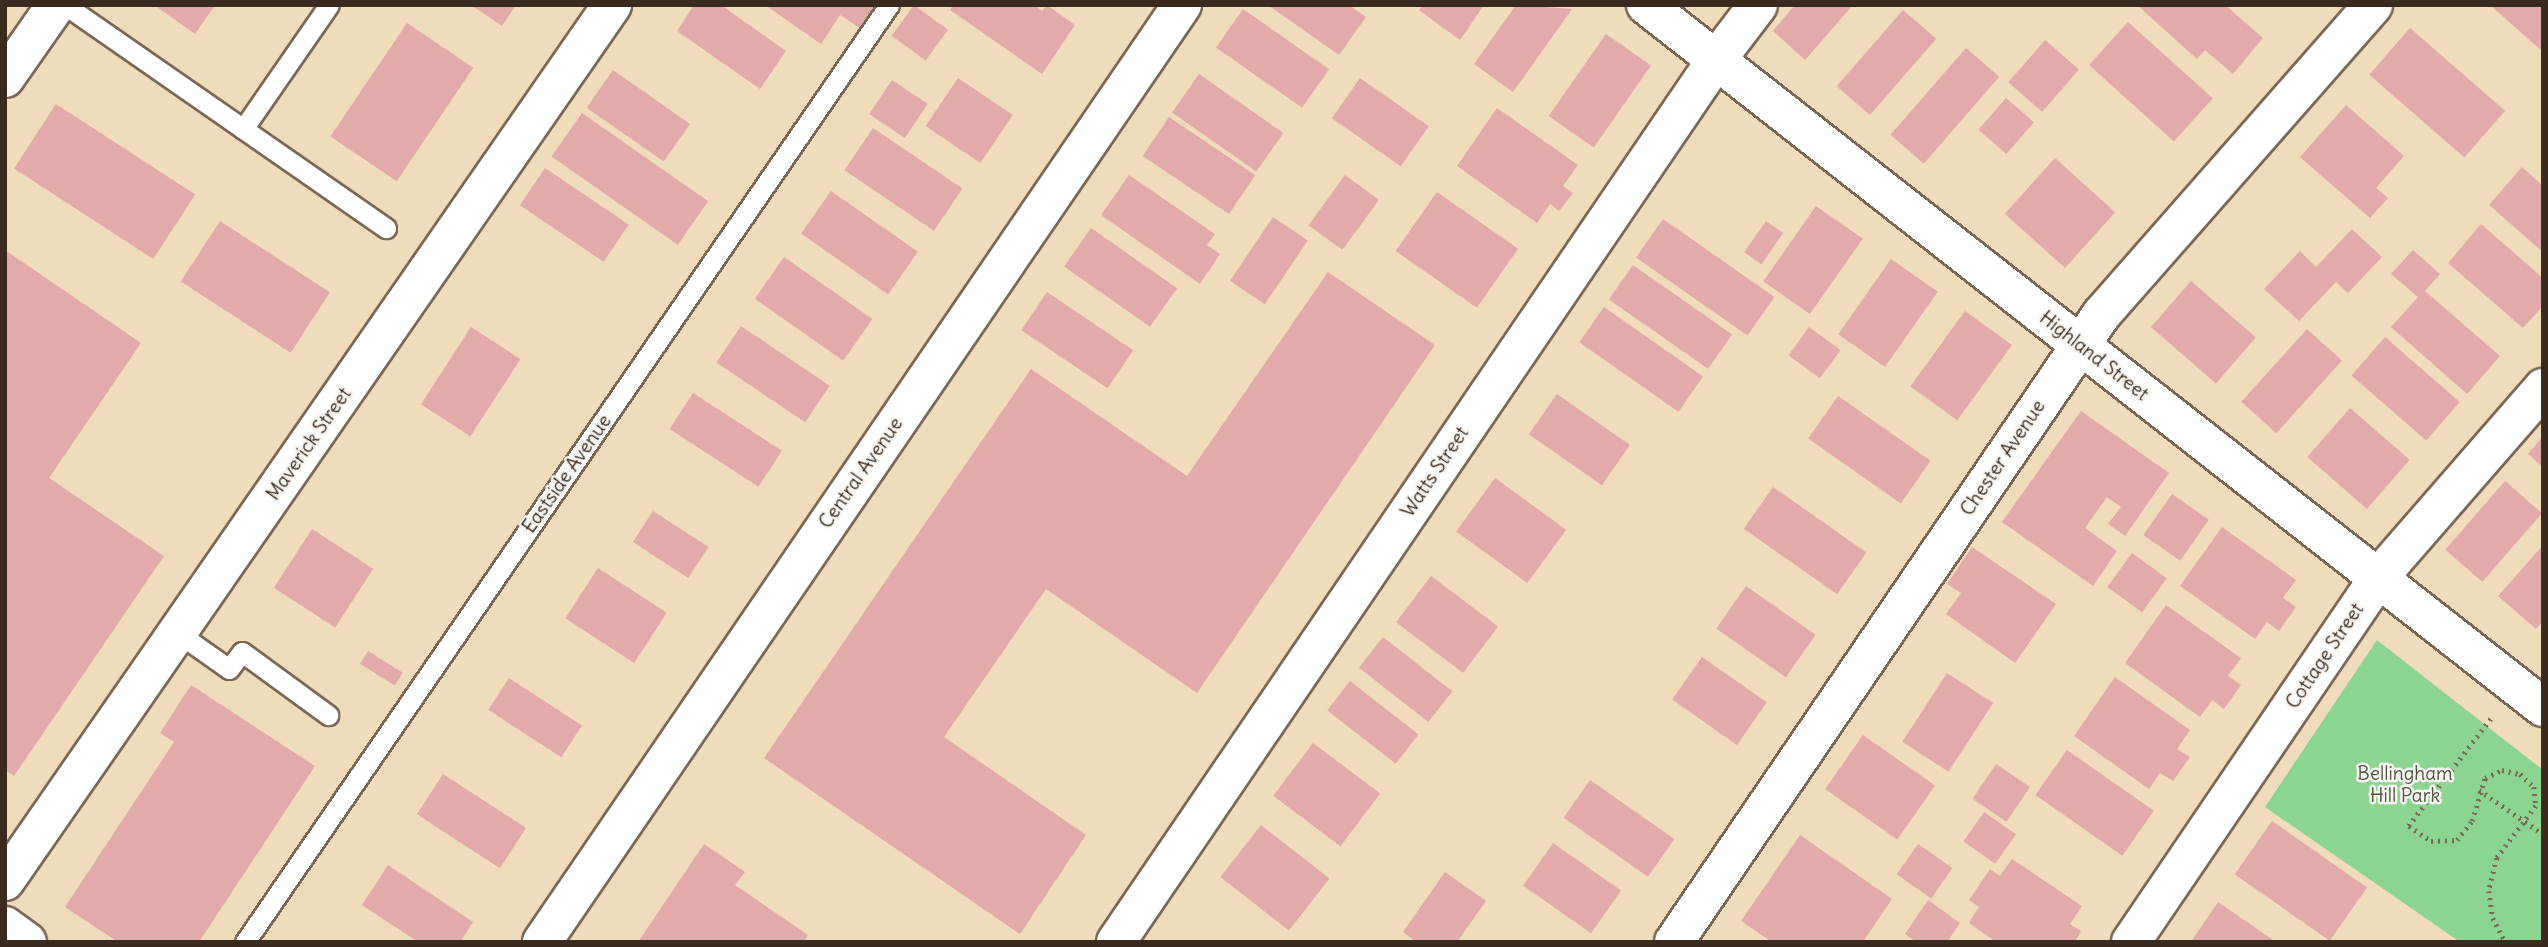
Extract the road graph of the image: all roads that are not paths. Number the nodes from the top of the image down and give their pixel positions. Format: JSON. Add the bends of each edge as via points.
{"nodes":[{"id":1,"x":56,"y":5,"type":"edge"},
{"id":2,"x":65,"y":5,"type":"edge"},
{"id":3,"x":329,"y":5,"type":"edge"},
{"id":4,"x":612,"y":5,"type":"edge"},
{"id":5,"x":889,"y":5,"type":"edge"},
{"id":6,"x":1182,"y":5,"type":"edge"},
{"id":7,"x":1646,"y":5,"type":"edge"},
{"id":8,"x":1758,"y":5,"type":"edge"},
{"id":9,"x":2373,"y":5,"type":"edge"},
{"id":10,"x":1716,"y":60,"type":"junction"},
{"id":11,"x":5,"y":78,"type":"edge"},
{"id":12,"x":243,"y":129,"type":"junction"},
{"id":13,"x":386,"y":228,"type":"dead end"},
{"id":14,"x":2080,"y":345,"type":"junction"},
{"id":15,"x":2543,"y":388,"type":"edge"},
{"id":16,"x":2378,"y":578,"type":"junction"},
{"id":17,"x":178,"y":633,"type":"junction"},
{"id":18,"x":2530,"y":697,"type":"edge"},
{"id":19,"x":328,"y":715,"type":"dead end"},
{"id":20,"x":5,"y":881,"type":"edge"},
{"id":21,"x":5,"y":926,"type":"edge"},
{"id":22,"x":27,"y":942,"type":"edge"},
{"id":23,"x":245,"y":942,"type":"edge"},
{"id":24,"x":542,"y":942,"type":"edge"},
{"id":25,"x":1116,"y":942,"type":"edge"},
{"id":26,"x":1674,"y":942,"type":"edge"},
{"id":27,"x":2131,"y":942,"type":"edge"}],
"edges":[{"from":1,"to":11,"type":"street"},
{"from":2,"to":12,"type":"lane"},
{"from":3,"to":12,"type":"lane"},
{"from":4,"to":17,"type":"street","name":"Maverick Street"},
{"from":5,"to":23,"type":"lane","name":"Eastside Avenue"},
{"from":6,"to":24,"type":"street","name":"Central Avenue"},
{"from":7,"to":10,"type":"street","name":"Highland Street"},
{"from":8,"to":10,"type":"street","name":"Watts Street"},
{"from":9,"to":14,"type":"street","name":"Chester Avenue","via":[[2123,289]]},
{"from":10,"to":14,"type":"street","name":"Highland Street"},
{"from":10,"to":25,"type":"street","name":"Watts Street"},
{"from":12,"to":13,"type":"lane"},
{"from":14,"to":16,"type":"street","name":"Highland Street"},
{"from":14,"to":26,"type":"street","name":"Chester Avenue"},
{"from":15,"to":16,"type":"street","name":"Cottage Street"},
{"from":16,"to":18,"type":"street","name":"Highland Street"},
{"from":16,"to":27,"type":"street","name":"Cottage Street"},
{"from":17,"to":19,"type":"lane","via":[[229,669],[242,652]]},
{"from":17,"to":20,"type":"street","name":"Maverick Street"},
{"from":21,"to":22,"type":"street"}]}
